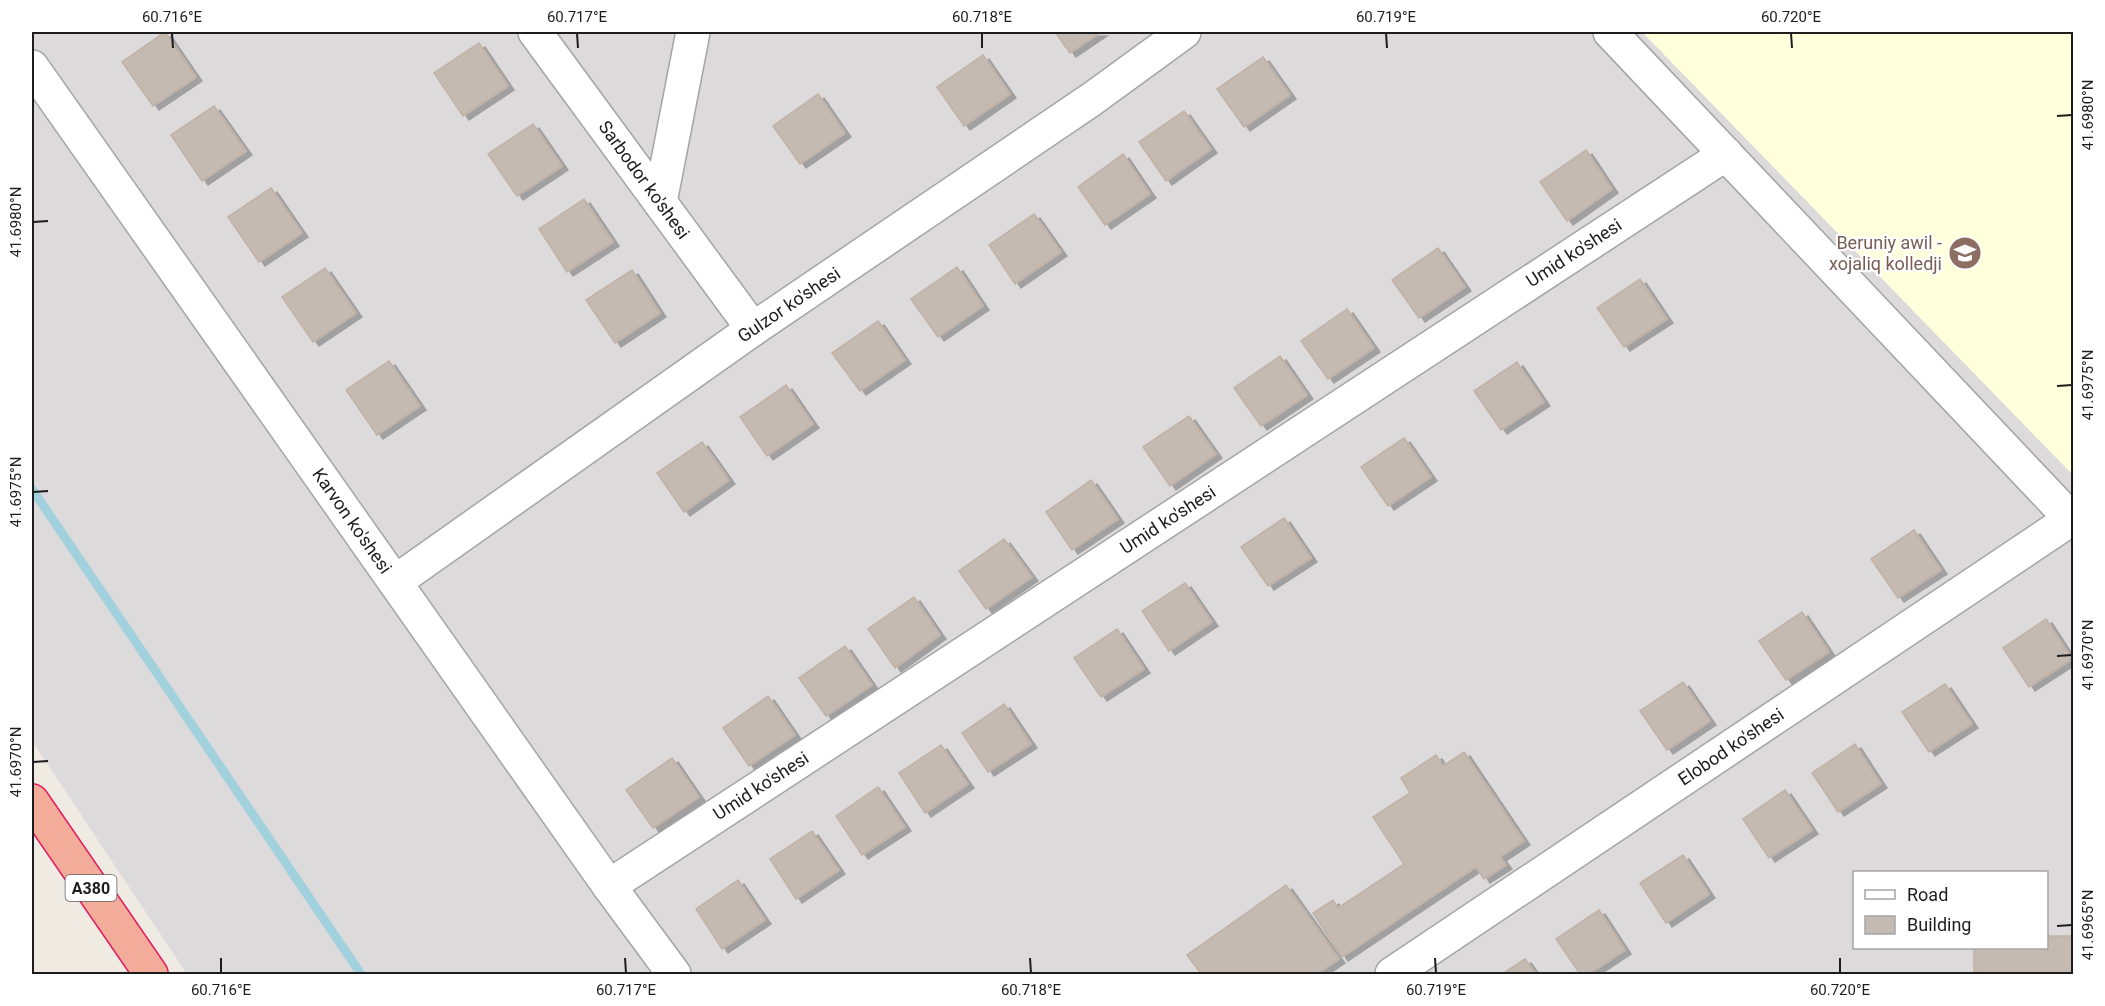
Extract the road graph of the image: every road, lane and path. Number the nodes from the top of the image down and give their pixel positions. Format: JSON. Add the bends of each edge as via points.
{"nodes":[{"id":1,"x":535,"y":32,"type":"edge"},
{"id":2,"x":693,"y":32,"type":"edge"},
{"id":3,"x":1184,"y":32,"type":"edge"},
{"id":4,"x":1610,"y":32,"type":"edge"},
{"id":5,"x":32,"y":67,"type":"edge"},
{"id":6,"x":1726,"y":154,"type":"junction"},
{"id":7,"x":660,"y":202,"type":"junction"},
{"id":8,"x":753,"y":329,"type":"junction"},
{"id":9,"x":2072,"y":521,"type":"edge"},
{"id":10,"x":395,"y":582,"type":"junction"},
{"id":11,"x":32,"y":801,"type":"edge"},
{"id":12,"x":609,"y":886,"type":"junction"},
{"id":13,"x":151,"y":975,"type":"edge"},
{"id":14,"x":674,"y":975,"type":"edge"},
{"id":15,"x":1392,"y":975,"type":"edge"}],
"edges":[{"from":1,"to":7,"type":"street","name":"Sarbodor ko'shesi"},
{"from":2,"to":7,"type":"street"},
{"from":3,"to":8,"type":"street","name":"Gulzor ko'shesi"},
{"from":4,"to":6,"type":"street"},
{"from":5,"to":10,"type":"street","name":"Karvon ko'shesi"},
{"from":6,"to":9,"type":"street"},
{"from":6,"to":12,"type":"street","name":"Umid ko'shesi"},
{"from":7,"to":8,"type":"street","name":"Sarbodor ko'shesi"},
{"from":8,"to":10,"type":"street","name":"Gulzor ko'shesi"},
{"from":9,"to":15,"type":"street","name":"Elobod ko'shesi"},
{"from":10,"to":12,"type":"street","name":"Karvon ko'shesi"},
{"from":11,"to":13,"type":"highway","number":"A380"},
{"from":12,"to":14,"type":"street","name":"Karvon ko'shesi"}]}
